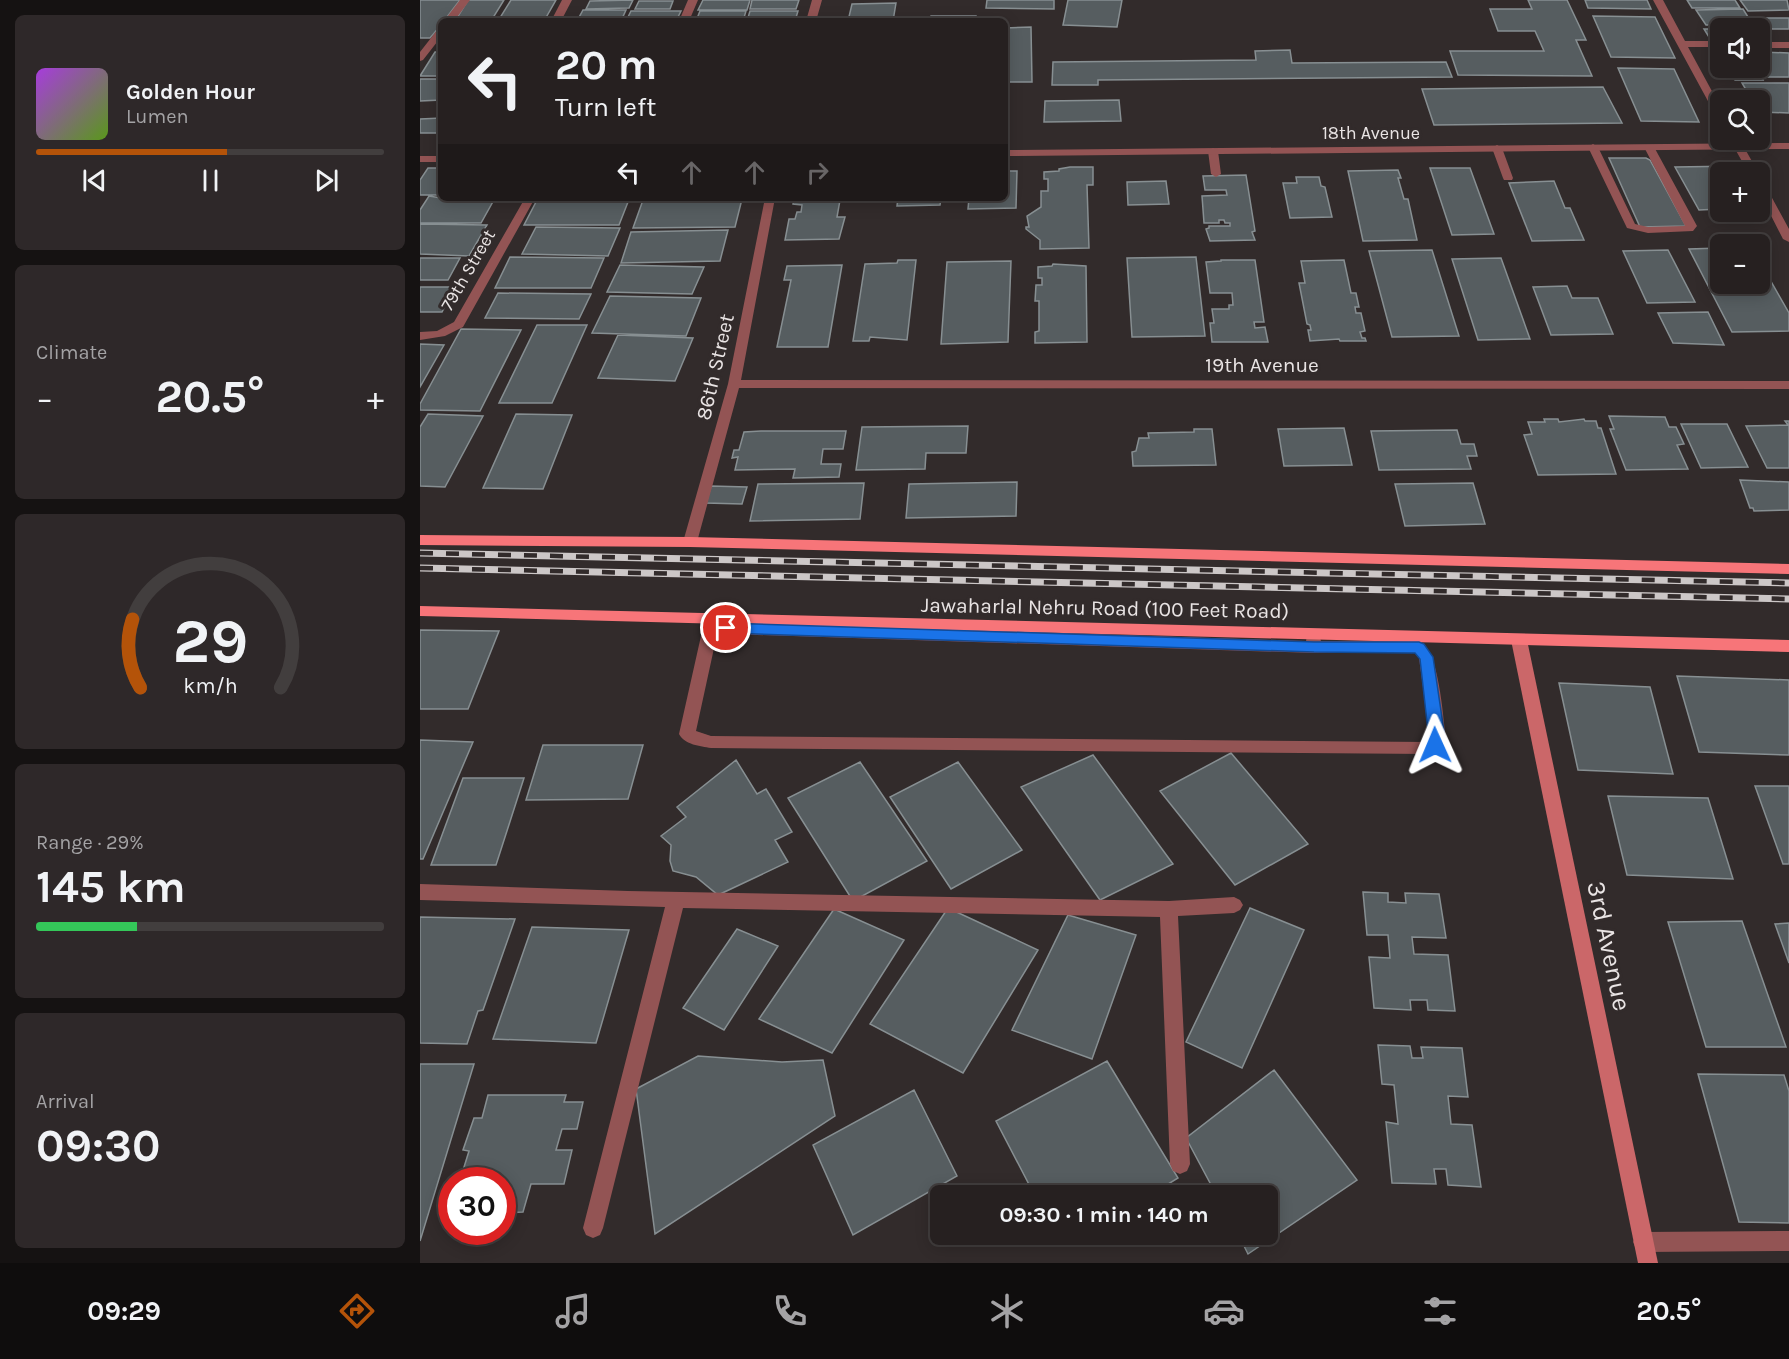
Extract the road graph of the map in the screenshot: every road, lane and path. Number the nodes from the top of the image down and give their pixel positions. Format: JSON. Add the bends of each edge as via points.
{"nodes":[{"id":1,"x":465,"y":0,"type":"edge"},
{"id":2,"x":567,"y":0,"type":"edge"},
{"id":3,"x":693,"y":0,"type":"edge"},
{"id":4,"x":817,"y":0,"type":"edge"},
{"id":5,"x":1658,"y":0,"type":"edge"},
{"id":6,"x":450,"y":18,"type":"edge"},
{"id":7,"x":557,"y":18,"type":"edge"},
{"id":8,"x":685,"y":18,"type":"edge"},
{"id":9,"x":812,"y":18,"type":"edge"},
{"id":10,"x":438,"y":34,"type":"edge"},
{"id":11,"x":1682,"y":44,"type":"junction"},
{"id":12,"x":1710,"y":44,"type":"edge"},
{"id":13,"x":1770,"y":45,"type":"edge"},
{"id":14,"x":1789,"y":45,"type":"edge"},
{"id":15,"x":425,"y":46,"type":"edge"},
{"id":16,"x":420,"y":58,"type":"edge"},
{"id":17,"x":1710,"y":96,"type":"edge"},
{"id":18,"x":1710,"y":144,"type":"edge"},
{"id":19,"x":1770,"y":145,"type":"edge"},
{"id":20,"x":1789,"y":146,"type":"edge"},
{"id":21,"x":1593,"y":147,"type":"junction"},
{"id":22,"x":1649,"y":147,"type":"junction"},
{"id":23,"x":1497,"y":148,"type":"junction"},
{"id":24,"x":1213,"y":151,"type":"junction"},
{"id":25,"x":1008,"y":153,"type":"edge"},
{"id":26,"x":420,"y":159,"type":"edge"},
{"id":27,"x":438,"y":159,"type":"edge"},
{"id":28,"x":1216,"y":174,"type":"dead end"},
{"id":29,"x":1509,"y":178,"type":"dead end"},
{"id":30,"x":528,"y":201,"type":"edge"},
{"id":31,"x":769,"y":201,"type":"edge"},
{"id":32,"x":1770,"y":204,"type":"edge"},
{"id":33,"x":1789,"y":239,"type":"edge"},
{"id":34,"x":420,"y":336,"type":"edge"},
{"id":35,"x":734,"y":384,"type":"junction"},
{"id":36,"x":1789,"y":385,"type":"edge"},
{"id":37,"x":420,"y":540,"type":"edge"},
{"id":38,"x":690,"y":542,"type":"junction"},
{"id":39,"x":1789,"y":569,"type":"edge"},
{"id":40,"x":420,"y":611,"type":"edge"},
{"id":41,"x":824,"y":627,"type":"junction"},
{"id":42,"x":1519,"y":640,"type":"junction"},
{"id":43,"x":1314,"y":641,"type":"junction"},
{"id":44,"x":1789,"y":645,"type":"edge"},
{"id":45,"x":420,"y":892,"type":"edge"},
{"id":46,"x":676,"y":900,"type":"junction"},
{"id":47,"x":1234,"y":905,"type":"dead end"},
{"id":48,"x":1169,"y":909,"type":"junction"},
{"id":49,"x":1180,"y":1164,"type":"dead end"},
{"id":50,"x":593,"y":1228,"type":"dead end"},
{"id":51,"x":1789,"y":1241,"type":"edge"},
{"id":52,"x":1643,"y":1242,"type":"junction"},
{"id":53,"x":1648,"y":1263,"type":"edge"}],
"edges":[{"from":1,"to":6,"type":"street"},
{"from":2,"to":7,"type":"street"},
{"from":3,"to":8,"type":"street"},
{"from":4,"to":9,"type":"street"},
{"from":5,"to":11,"type":"street"},
{"from":10,"to":15,"type":"street"},
{"from":11,"to":12,"type":"street"},
{"from":11,"to":17,"type":"street"},
{"from":13,"to":14,"type":"street"},
{"from":15,"to":16,"type":"street"},
{"from":18,"to":22,"type":"street","name":"18th Avenue"},
{"from":19,"to":20,"type":"street","name":"18th Avenue"},
{"from":21,"to":22,"type":"street","name":"18th Avenue"},
{"from":21,"to":22,"type":"street","via":[[1631,226],[1648,230],[1689,229],[1691,226]]},
{"from":21,"to":23,"type":"street","name":"18th Avenue"},
{"from":23,"to":24,"type":"street","name":"18th Avenue"},
{"from":23,"to":29,"type":"street"},
{"from":24,"to":25,"type":"street","name":"18th Avenue"},
{"from":24,"to":28,"type":"street"},
{"from":26,"to":27,"type":"street"},
{"from":30,"to":34,"type":"street","name":"79th Street","via":[[459,324],[440,335]]},
{"from":31,"to":35,"type":"street","name":"86th Street"},
{"from":32,"to":33,"type":"street"},
{"from":35,"to":36,"type":"street","name":"19th Avenue"},
{"from":35,"to":38,"type":"street","name":"86th Street"},
{"from":37,"to":38,"type":"main road"},
{"from":38,"to":39,"type":"main road"},
{"from":40,"to":41,"type":"main road"},
{"from":41,"to":43,"type":"street"},
{"from":41,"to":43,"type":"street","via":[[726,628],[709,636],[687,734],[711,742],[1417,748],[1435,745],[1426,657],[1419,647]]},
{"from":42,"to":43,"type":"main road","name":"Jawaharlal Nehru Road (100 Feet Road)"},
{"from":42,"to":44,"type":"main road","name":"Jawaharlal Nehru Road (100 Feet Road)"},
{"from":42,"to":52,"type":"main road","name":"3rd Avenue"},
{"from":45,"to":46,"type":"street"},
{"from":46,"to":48,"type":"street"},
{"from":46,"to":50,"type":"street"},
{"from":47,"to":48,"type":"street"},
{"from":48,"to":49,"type":"street"},
{"from":51,"to":52,"type":"street"},
{"from":52,"to":53,"type":"main road","name":"3rd Avenue"}]}
